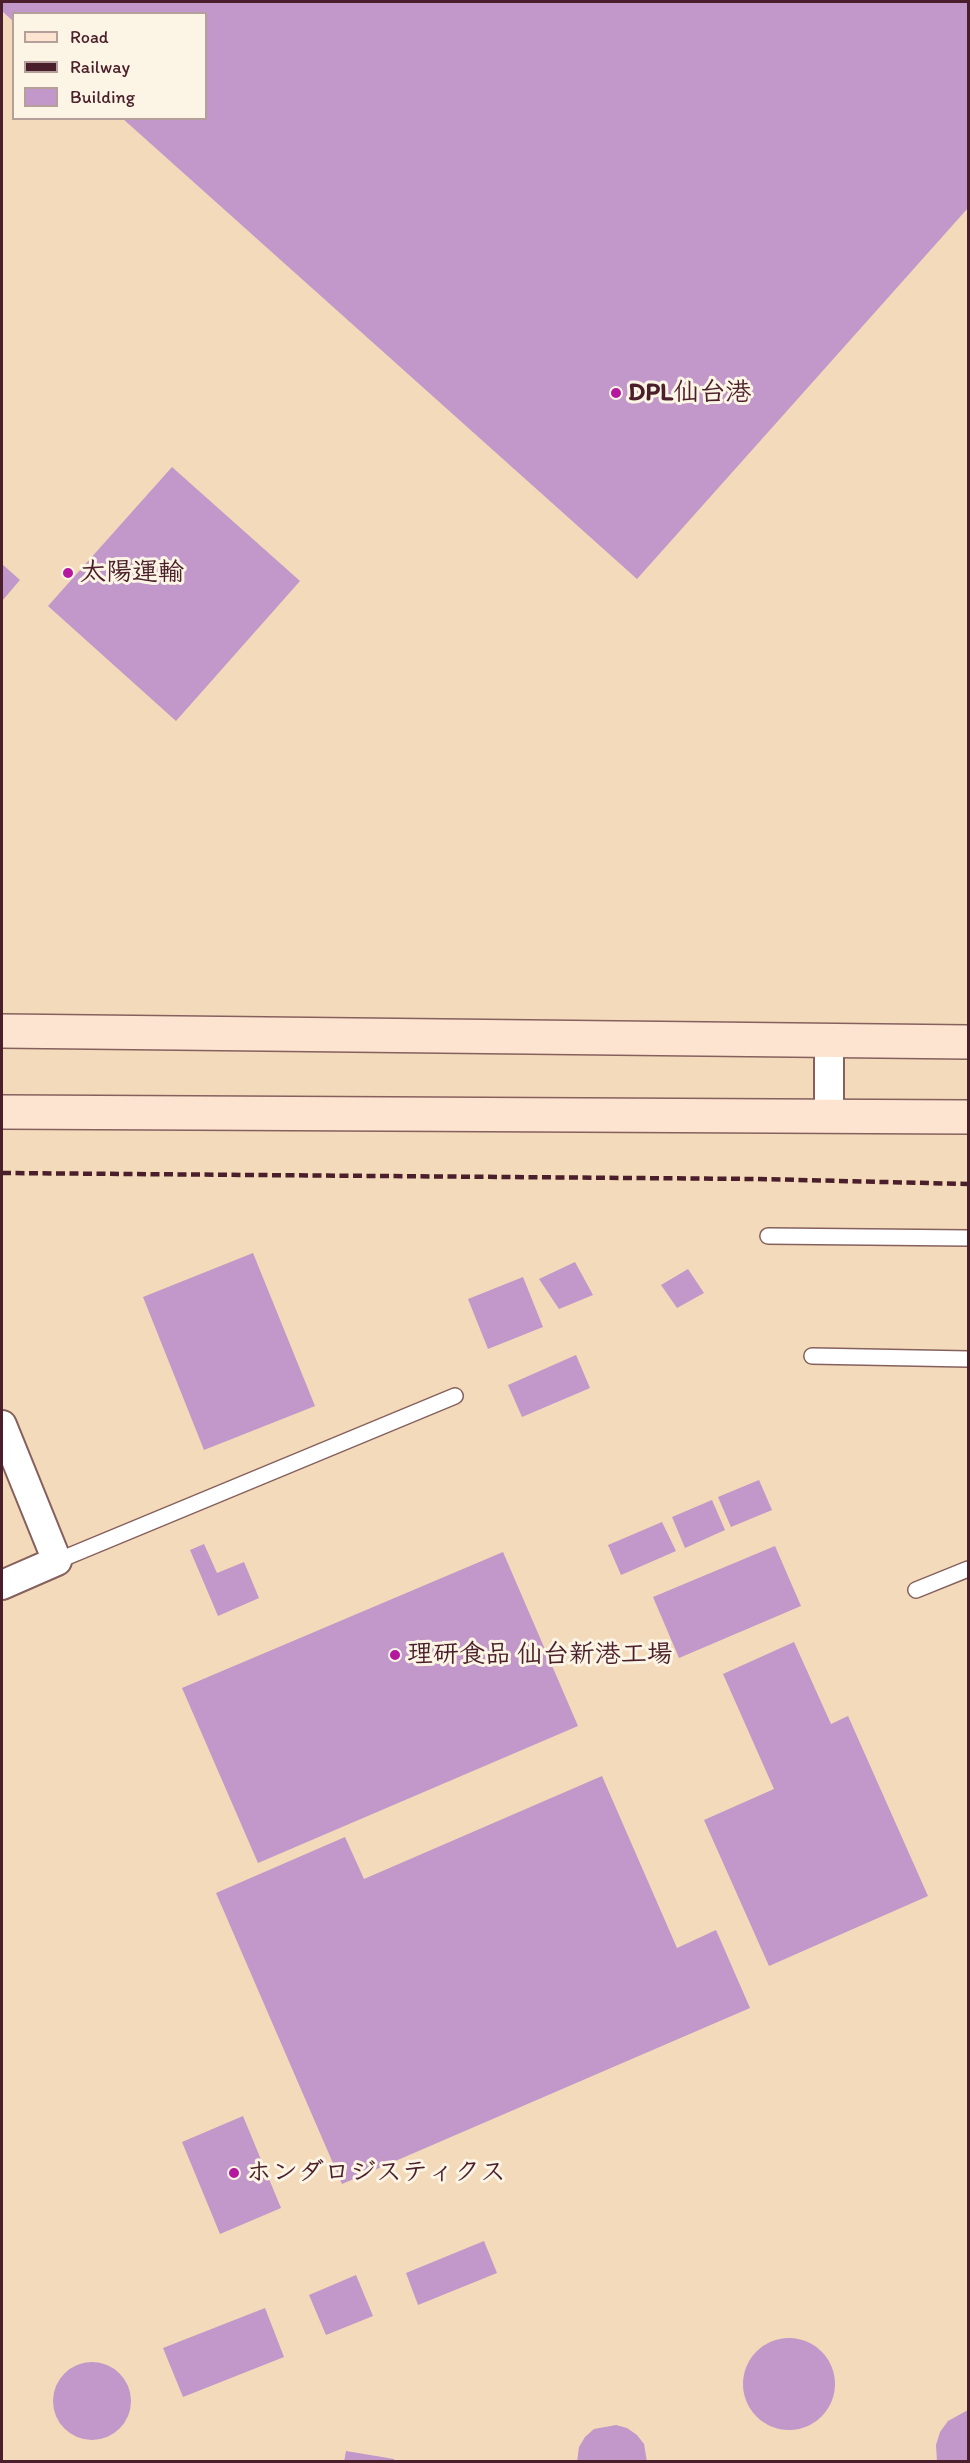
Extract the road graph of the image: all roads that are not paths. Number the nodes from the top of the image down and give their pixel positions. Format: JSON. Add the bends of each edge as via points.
{"nodes":[{"id":1,"x":2,"y":1031,"type":"edge"},
{"id":2,"x":829,"y":1042,"type":"junction"},
{"id":3,"x":969,"y":1042,"type":"edge"},
{"id":4,"x":2,"y":1112,"type":"edge"},
{"id":5,"x":830,"y":1114,"type":"junction"},
{"id":6,"x":969,"y":1117,"type":"edge"},
{"id":7,"x":768,"y":1236,"type":"dead end"},
{"id":8,"x":969,"y":1238,"type":"edge"},
{"id":9,"x":812,"y":1356,"type":"dead end"},
{"id":10,"x":969,"y":1359,"type":"edge"},
{"id":11,"x":455,"y":1396,"type":"dead end"},
{"id":12,"x":2,"y":1425,"type":"edge"},
{"id":13,"x":57,"y":1561,"type":"junction"},
{"id":14,"x":969,"y":1569,"type":"edge"},
{"id":15,"x":2,"y":1585,"type":"edge"},
{"id":16,"x":916,"y":1590,"type":"dead end"}],
"edges":[{"from":1,"to":2,"type":"street"},
{"from":2,"to":3,"type":"street"},
{"from":2,"to":5,"type":"street"},
{"from":4,"to":5,"type":"street"},
{"from":5,"to":6,"type":"street"},
{"from":7,"to":8,"type":"lane"},
{"from":9,"to":10,"type":"lane"},
{"from":11,"to":13,"type":"lane"},
{"from":12,"to":13,"type":"street"},
{"from":13,"to":15,"type":"street"},
{"from":14,"to":16,"type":"lane"}]}
